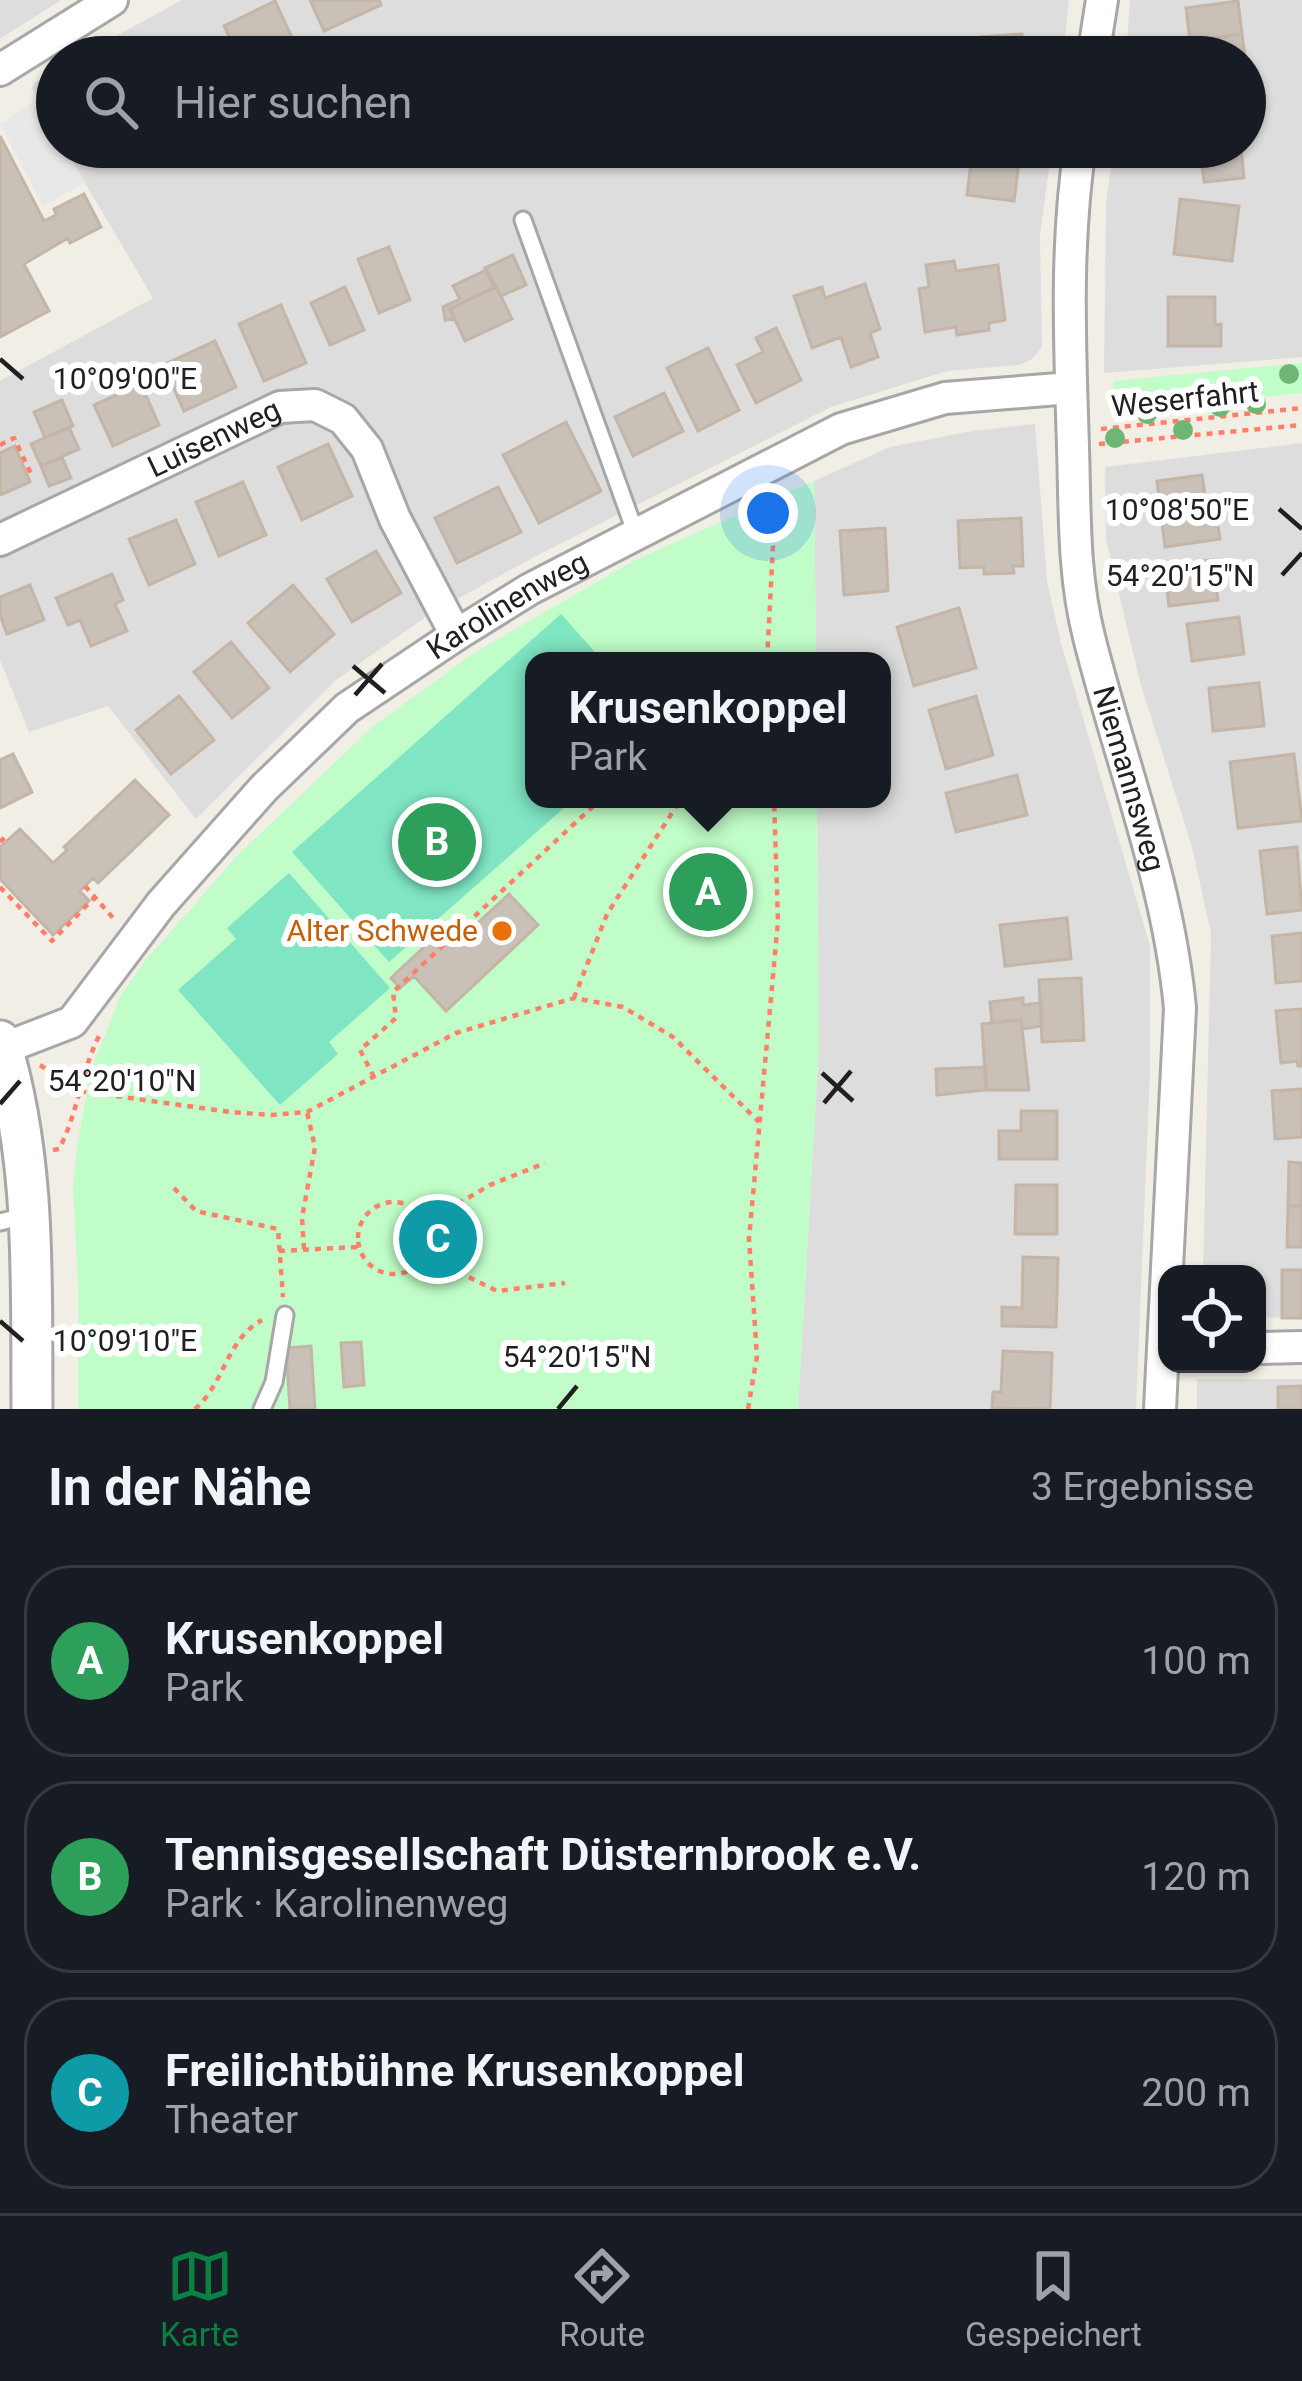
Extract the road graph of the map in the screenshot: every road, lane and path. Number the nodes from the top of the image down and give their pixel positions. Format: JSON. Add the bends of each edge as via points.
{"nodes":[{"id":1,"x":110,"y":0,"type":"edge"},
{"id":2,"x":1102,"y":0,"type":"edge"},
{"id":3,"x":53,"y":36,"type":"edge"},
{"id":4,"x":1097,"y":36,"type":"edge"},
{"id":5,"x":36,"y":47,"type":"edge"},
{"id":6,"x":0,"y":70,"type":"edge"},
{"id":7,"x":1077,"y":168,"type":"edge"},
{"id":8,"x":523,"y":220,"type":"dead end"},
{"id":9,"x":1071,"y":388,"type":"junction"},
{"id":10,"x":1273,"y":396,"type":"dead end"},
{"id":11,"x":1302,"y":409,"type":"edge"},
{"id":12,"x":1274,"y":411,"type":"junction"},
{"id":13,"x":1302,"y":425,"type":"edge"},
{"id":14,"x":1072,"y":439,"type":"junction"},
{"id":15,"x":0,"y":445,"type":"edge"},
{"id":16,"x":759,"y":470,"type":"junction"},
{"id":17,"x":33,"y":478,"type":"dead end"},
{"id":18,"x":636,"y":534,"type":"junction"},
{"id":19,"x":0,"y":540,"type":"edge"},
{"id":20,"x":455,"y":635,"type":"junction"},
{"id":21,"x":767,"y":652,"type":"edge"},
{"id":22,"x":591,"y":808,"type":"edge"},
{"id":23,"x":675,"y":808,"type":"edge"},
{"id":24,"x":774,"y":808,"type":"edge"},
{"id":25,"x":9,"y":839,"type":"dead end"},
{"id":26,"x":0,"y":842,"type":"edge"},
{"id":27,"x":85,"y":886,"type":"dead end"},
{"id":28,"x":0,"y":887,"type":"edge"},
{"id":29,"x":95,"y":995,"type":"junction"},
{"id":30,"x":574,"y":998,"type":"junction"},
{"id":31,"x":8,"y":1044,"type":"edge"},
{"id":32,"x":374,"y":1077,"type":"junction"},
{"id":33,"x":80,"y":1090,"type":"junction"},
{"id":34,"x":307,"y":1112,"type":"junction"},
{"id":35,"x":759,"y":1122,"type":"junction"},
{"id":36,"x":26,"y":1158,"type":"junction"},
{"id":37,"x":545,"y":1163,"type":"dead end"},
{"id":38,"x":174,"y":1187,"type":"dead end"},
{"id":39,"x":15,"y":1218,"type":"edge"},
{"id":40,"x":427,"y":1222,"type":"junction"},
{"id":41,"x":358,"y":1246,"type":"junction"},
{"id":42,"x":304,"y":1249,"type":"junction"},
{"id":43,"x":279,"y":1251,"type":"junction"},
{"id":44,"x":426,"y":1256,"type":"junction"},
{"id":45,"x":1168,"y":1265,"type":"edge"},
{"id":46,"x":565,"y":1283,"type":"dead end"},
{"id":47,"x":284,"y":1316,"type":"junction"},
{"id":48,"x":1302,"y":1347,"type":"edge"},
{"id":49,"x":1266,"y":1348,"type":"edge"},
{"id":50,"x":1162,"y":1373,"type":"edge"},
{"id":51,"x":32,"y":1409,"type":"edge"},
{"id":52,"x":195,"y":1409,"type":"edge"},
{"id":53,"x":262,"y":1409,"type":"edge"},
{"id":54,"x":748,"y":1409,"type":"edge"},
{"id":55,"x":1160,"y":1409,"type":"edge"}],
"edges":[{"from":1,"to":3,"type":"street"},
{"from":2,"to":4,"type":"street"},
{"from":5,"to":6,"type":"street"},
{"from":7,"to":9,"type":"street","name":"Niemannsweg"},
{"from":8,"to":18,"type":"lane"},
{"from":9,"to":14,"type":"street","name":"Niemannsweg"},
{"from":9,"to":16,"type":"street","name":"Karolinenweg","via":[[905,407]]},
{"from":10,"to":12,"type":"path"},
{"from":11,"to":12,"type":"path","name":"Weserfahrt"},
{"from":12,"to":14,"type":"path","name":"Weserfahrt"},
{"from":13,"to":14,"type":"path"},
{"from":14,"to":45,"type":"street","name":"Niemannsweg","via":[[1075,568],[1174,950],[1180,1008]]},
{"from":15,"to":17,"type":"path","via":[[14,438]]},
{"from":16,"to":18,"type":"street","name":"Karolinenweg"},
{"from":16,"to":21,"type":"path","via":[[773,546]]},
{"from":18,"to":20,"type":"street","name":"Karolinenweg"},
{"from":19,"to":20,"type":"street","name":"Luisenweg","via":[[280,407],[315,405],[343,418],[367,449]]},
{"from":20,"to":29,"type":"street","name":"Karolinenweg","via":[[347,708],[264,788],[161,904]]},
{"from":22,"to":32,"type":"path","via":[[393,992],[396,1018],[360,1050]]},
{"from":23,"to":30,"type":"path","via":[[608,914]]},
{"from":24,"to":35,"type":"path","via":[[778,921]]},
{"from":25,"to":26,"type":"path"},
{"from":27,"to":28,"type":"path","via":[[95,897],[52,941]]},
{"from":29,"to":31,"type":"street","name":"Karolinenweg","via":[[72,1022]]},
{"from":29,"to":33,"type":"path","via":[[113,1009]]},
{"from":30,"to":32,"type":"path","via":[[457,1033]]},
{"from":30,"to":35,"type":"path","via":[[623,1007],[674,1037]]},
{"from":31,"to":33,"type":"path"},
{"from":31,"to":36,"type":"street"},
{"from":32,"to":34,"type":"path"},
{"from":33,"to":34,"type":"path","via":[[230,1112]]},
{"from":33,"to":36,"type":"path","via":[[59,1149]]},
{"from":34,"to":42,"type":"path","via":[[315,1147]]},
{"from":35,"to":54,"type":"path","via":[[749,1239],[757,1356]]},
{"from":36,"to":39,"type":"street"},
{"from":37,"to":40,"type":"path"},
{"from":38,"to":43,"type":"path","via":[[196,1211],[278,1229]]},
{"from":39,"to":51,"type":"street"},
{"from":40,"to":41,"type":"path","via":[[411,1206],[388,1203],[361,1223]]},
{"from":40,"to":44,"type":"path"},
{"from":41,"to":42,"type":"path"},
{"from":41,"to":44,"type":"path","via":[[372,1267],[395,1275]]},
{"from":42,"to":43,"type":"path"},
{"from":43,"to":47,"type":"path"},
{"from":44,"to":46,"type":"path","via":[[497,1291]]},
{"from":47,"to":52,"type":"path","via":[[246,1330]]},
{"from":47,"to":53,"type":"lane"},
{"from":48,"to":49,"type":"street"},
{"from":50,"to":55,"type":"street","name":"Niemannsweg"}]}
